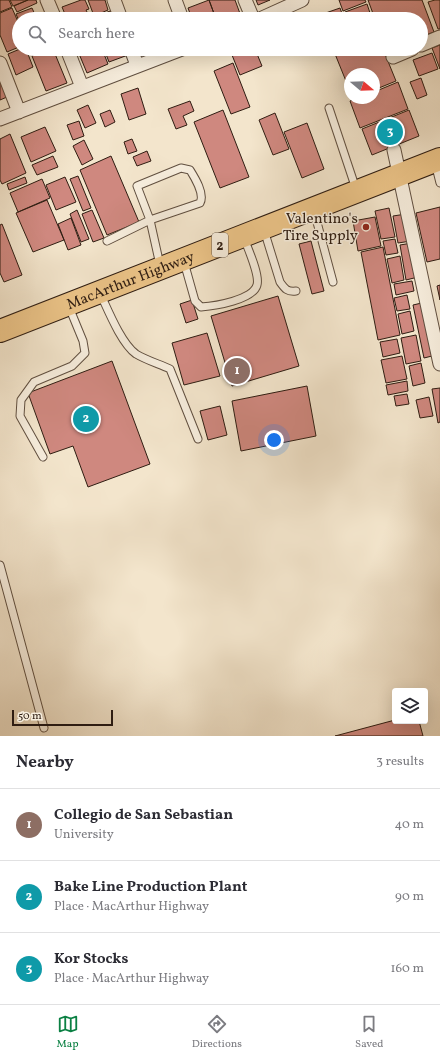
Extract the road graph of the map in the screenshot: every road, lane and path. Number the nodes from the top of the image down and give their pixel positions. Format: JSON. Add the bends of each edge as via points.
{"nodes":[{"id":1,"x":47,"y":0,"type":"edge"},
{"id":2,"x":114,"y":0,"type":"edge"},
{"id":3,"x":174,"y":0,"type":"edge"},
{"id":4,"x":245,"y":0,"type":"edge"},
{"id":5,"x":302,"y":0,"type":"edge"},
{"id":6,"x":52,"y":12,"type":"edge"},
{"id":7,"x":118,"y":12,"type":"edge"},
{"id":8,"x":179,"y":12,"type":"edge"},
{"id":9,"x":250,"y":12,"type":"edge"},
{"id":10,"x":275,"y":12,"type":"edge"},
{"id":11,"x":440,"y":37,"type":"edge"},
{"id":12,"x":428,"y":42,"type":"edge"},
{"id":13,"x":70,"y":56,"type":"edge"},
{"id":14,"x":134,"y":56,"type":"edge"},
{"id":15,"x":162,"y":56,"type":"edge"},
{"id":16,"x":0,"y":63,"type":"edge"},
{"id":17,"x":137,"y":65,"type":"junction"},
{"id":18,"x":82,"y":87,"type":"junction"},
{"id":19,"x":329,"y":108,"type":"dead end"},
{"id":20,"x":19,"y":112,"type":"junction"},
{"id":21,"x":0,"y":119,"type":"edge"},
{"id":22,"x":394,"y":150,"type":"dead end"},
{"id":23,"x":437,"y":160,"type":"edge"},
{"id":24,"x":399,"y":175,"type":"junction"},
{"id":25,"x":440,"y":183,"type":"edge"},
{"id":26,"x":357,"y":192,"type":"junction"},
{"id":27,"x":313,"y":209,"type":"junction"},
{"id":28,"x":150,"y":220,"type":"junction"},
{"id":29,"x":264,"y":228,"type":"junction"},
{"id":30,"x":244,"y":236,"type":"junction"},
{"id":31,"x":107,"y":241,"type":"dead end"},
{"id":32,"x":184,"y":260,"type":"junction"},
{"id":33,"x":161,"y":268,"type":"junction"},
{"id":34,"x":333,"y":282,"type":"dead end"},
{"id":35,"x":296,"y":291,"type":"dead end"},
{"id":36,"x":100,"y":292,"type":"junction"},
{"id":37,"x":68,"y":304,"type":"junction"},
{"id":38,"x":0,"y":331,"type":"edge"},
{"id":39,"x":440,"y":364,"type":"edge"},
{"id":40,"x":198,"y":439,"type":"dead end"},
{"id":41,"x":43,"y":457,"type":"dead end"},
{"id":42,"x":0,"y":565,"type":"edge"},
{"id":43,"x":44,"y":728,"type":"dead end"}],
"edges":[{"from":1,"to":6,"type":"street"},
{"from":2,"to":7,"type":"street"},
{"from":3,"to":8,"type":"street"},
{"from":4,"to":9,"type":"street"},
{"from":5,"to":10,"type":"street"},
{"from":11,"to":12,"type":"street"},
{"from":13,"to":18,"type":"street"},
{"from":14,"to":17,"type":"street"},
{"from":15,"to":17,"type":"street"},
{"from":16,"to":20,"type":"street"},
{"from":17,"to":18,"type":"street"},
{"from":18,"to":20,"type":"street"},
{"from":19,"to":26,"type":"lane"},
{"from":20,"to":21,"type":"street"},
{"from":22,"to":24,"type":"street"},
{"from":23,"to":24,"type":"highway","name":"MacArthur Highway","number":"2"},
{"from":23,"to":25,"type":"lane"},
{"from":24,"to":26,"type":"highway","name":"MacArthur Highway","number":"2"},
{"from":24,"to":39,"type":"street"},
{"from":26,"to":27,"type":"highway","name":"MacArthur Highway","number":"2"},
{"from":27,"to":29,"type":"highway","name":"MacArthur Highway","number":"2"},
{"from":27,"to":34,"type":"lane"},
{"from":28,"to":28,"type":"lane","via":[[136,187],[138,184],[181,168],[190,170],[196,180],[201,201]]},
{"from":28,"to":31,"type":"lane"},
{"from":28,"to":33,"type":"lane"},
{"from":29,"to":30,"type":"highway","name":"MacArthur Highway","number":"2"},
{"from":29,"to":35,"type":"lane","via":[[280,282],[289,292]]},
{"from":30,"to":32,"type":"highway","name":"MacArthur Highway","number":"2"},
{"from":30,"to":32,"type":"lane","via":[[258,284],[254,292],[241,298],[202,307],[195,301]]},
{"from":32,"to":33,"type":"highway","name":"MacArthur Highway","number":"2"},
{"from":33,"to":36,"type":"highway","name":"MacArthur Highway","number":"2"},
{"from":36,"to":37,"type":"highway","name":"MacArthur Highway","number":"2"},
{"from":36,"to":40,"type":"lane","via":[[113,323],[132,350],[170,369]]},
{"from":37,"to":38,"type":"highway","name":"MacArthur Highway","number":"2"},
{"from":37,"to":41,"type":"lane","via":[[83,341],[85,353],[72,366],[34,382],[21,400],[20,416]]},
{"from":42,"to":43,"type":"lane"}]}
